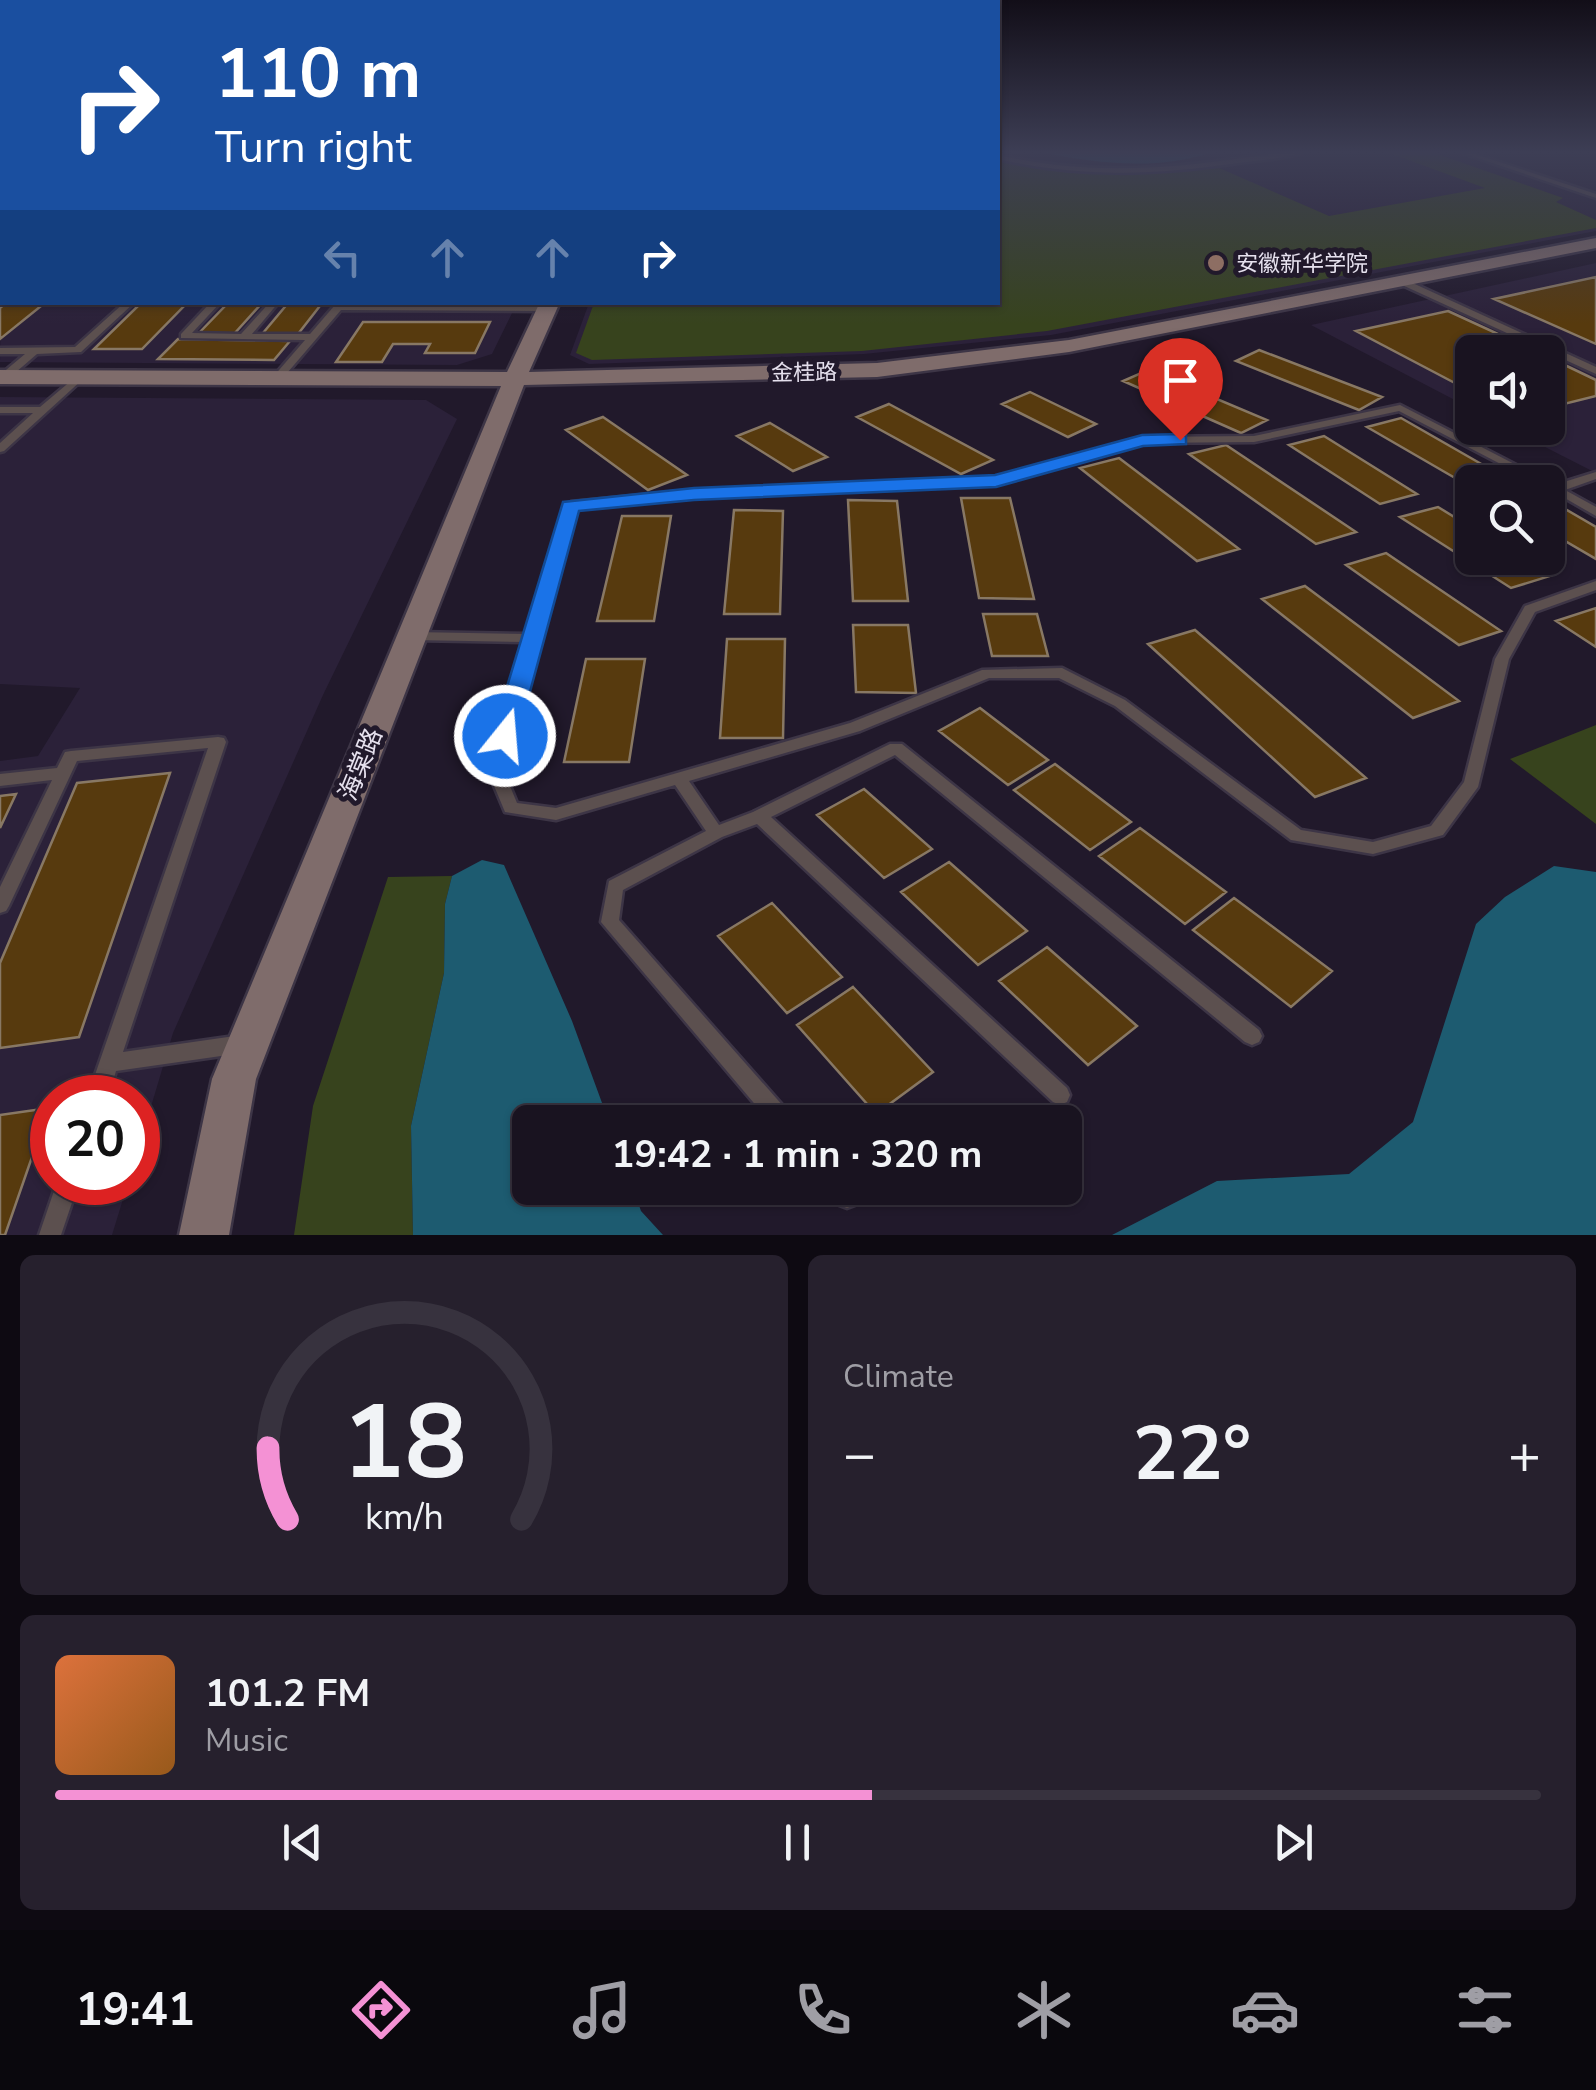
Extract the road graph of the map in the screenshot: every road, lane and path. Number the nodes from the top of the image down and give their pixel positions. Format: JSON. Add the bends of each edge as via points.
{"nodes":[{"id":1,"x":1596,"y":243,"type":"edge"},
{"id":2,"x":1403,"y":282,"type":"junction"},
{"id":3,"x":127,"y":305,"type":"edge"},
{"id":4,"x":214,"y":305,"type":"edge"},
{"id":5,"x":272,"y":305,"type":"edge"},
{"id":6,"x":340,"y":305,"type":"edge"},
{"id":7,"x":398,"y":305,"type":"edge"},
{"id":8,"x":454,"y":305,"type":"edge"},
{"id":9,"x":549,"y":305,"type":"edge"},
{"id":10,"x":244,"y":337,"type":"junction"},
{"id":11,"x":312,"y":337,"type":"junction"},
{"id":12,"x":0,"y":351,"type":"edge"},
{"id":13,"x":34,"y":351,"type":"junction"},
{"id":14,"x":1596,"y":371,"type":"edge"},
{"id":15,"x":2,"y":377,"type":"edge"},
{"id":16,"x":79,"y":377,"type":"junction"},
{"id":17,"x":278,"y":377,"type":"junction"},
{"id":18,"x":515,"y":379,"type":"junction"},
{"id":19,"x":0,"y":410,"type":"edge"},
{"id":20,"x":42,"y":410,"type":"junction"},
{"id":21,"x":0,"y":449,"type":"edge"},
{"id":22,"x":1510,"y":465,"type":"edge"},
{"id":23,"x":1596,"y":476,"type":"edge"},
{"id":24,"x":1565,"y":482,"type":"edge"},
{"id":25,"x":1565,"y":495,"type":"edge"},
{"id":26,"x":1596,"y":512,"type":"edge"},
{"id":27,"x":1596,"y":585,"type":"edge"},
{"id":28,"x":412,"y":636,"type":"junction"},
{"id":29,"x":534,"y":638,"type":"junction"},
{"id":30,"x":63,"y":773,"type":"junction"},
{"id":31,"x":679,"y":778,"type":"junction"},
{"id":32,"x":0,"y":780,"type":"edge"},
{"id":33,"x":758,"y":816,"type":"junction"},
{"id":34,"x":716,"y":833,"type":"junction"},
{"id":35,"x":0,"y":906,"type":"edge"},
{"id":36,"x":1252,"y":1036,"type":"dead end"},
{"id":37,"x":248,"y":1044,"type":"junction"},
{"id":38,"x":108,"y":1063,"type":"junction"},
{"id":39,"x":104,"y":1075,"type":"edge"},
{"id":40,"x":1060,"y":1095,"type":"dead end"},
{"id":41,"x":768,"y":1105,"type":"edge"},
{"id":42,"x":60,"y":1205,"type":"edge"},
{"id":43,"x":50,"y":1235,"type":"edge"},
{"id":44,"x":204,"y":1235,"type":"edge"}],
"edges":[{"from":1,"to":2,"type":"street","name":"金桂路"},
{"from":2,"to":14,"type":"lane"},
{"from":2,"to":18,"type":"street","name":"金桂路","via":[[1069,346],[877,370]]},
{"from":3,"to":13,"type":"lane","via":[[78,350]]},
{"from":4,"to":10,"type":"lane","via":[[184,336]]},
{"from":5,"to":10,"type":"lane"},
{"from":6,"to":7,"type":"lane"},
{"from":6,"to":11,"type":"lane"},
{"from":7,"to":8,"type":"lane"},
{"from":8,"to":9,"type":"lane"},
{"from":9,"to":18,"type":"street","name":"海棠路"},
{"from":10,"to":11,"type":"lane"},
{"from":11,"to":17,"type":"lane"},
{"from":12,"to":13,"type":"lane"},
{"from":13,"to":15,"type":"lane"},
{"from":15,"to":16,"type":"street","name":"金桂路"},
{"from":16,"to":17,"type":"street","name":"金桂路"},
{"from":16,"to":20,"type":"lane"},
{"from":17,"to":18,"type":"street","name":"金桂路"},
{"from":18,"to":28,"type":"street","name":"海棠路"},
{"from":19,"to":20,"type":"lane"},
{"from":20,"to":21,"type":"lane"},
{"from":22,"to":29,"type":"lane","via":[[1400,408],[1254,440],[1142,440],[996,481],[570,506]]},
{"from":23,"to":24,"type":"lane"},
{"from":25,"to":26,"type":"lane"},
{"from":27,"to":31,"type":"lane","via":[[1530,608],[1502,659],[1472,782],[1437,831],[1374,848],[1297,836],[1120,703],[1062,673],[987,673],[856,727]]},
{"from":28,"to":29,"type":"lane"},
{"from":28,"to":37,"type":"street","name":"海棠路"},
{"from":29,"to":31,"type":"lane","via":[[495,769],[510,808],[556,814]]},
{"from":30,"to":32,"type":"lane"},
{"from":30,"to":35,"type":"lane"},
{"from":30,"to":38,"type":"lane","via":[[71,756],[218,742]]},
{"from":31,"to":34,"type":"lane"},
{"from":33,"to":34,"type":"lane"},
{"from":33,"to":36,"type":"lane","via":[[896,748]]},
{"from":33,"to":40,"type":"lane"},
{"from":34,"to":41,"type":"lane","via":[[615,886],[610,922]]},
{"from":37,"to":38,"type":"lane"},
{"from":37,"to":44,"type":"street","name":"海棠路","via":[[234,1078]]},
{"from":38,"to":39,"type":"lane"},
{"from":42,"to":43,"type":"lane"}]}
